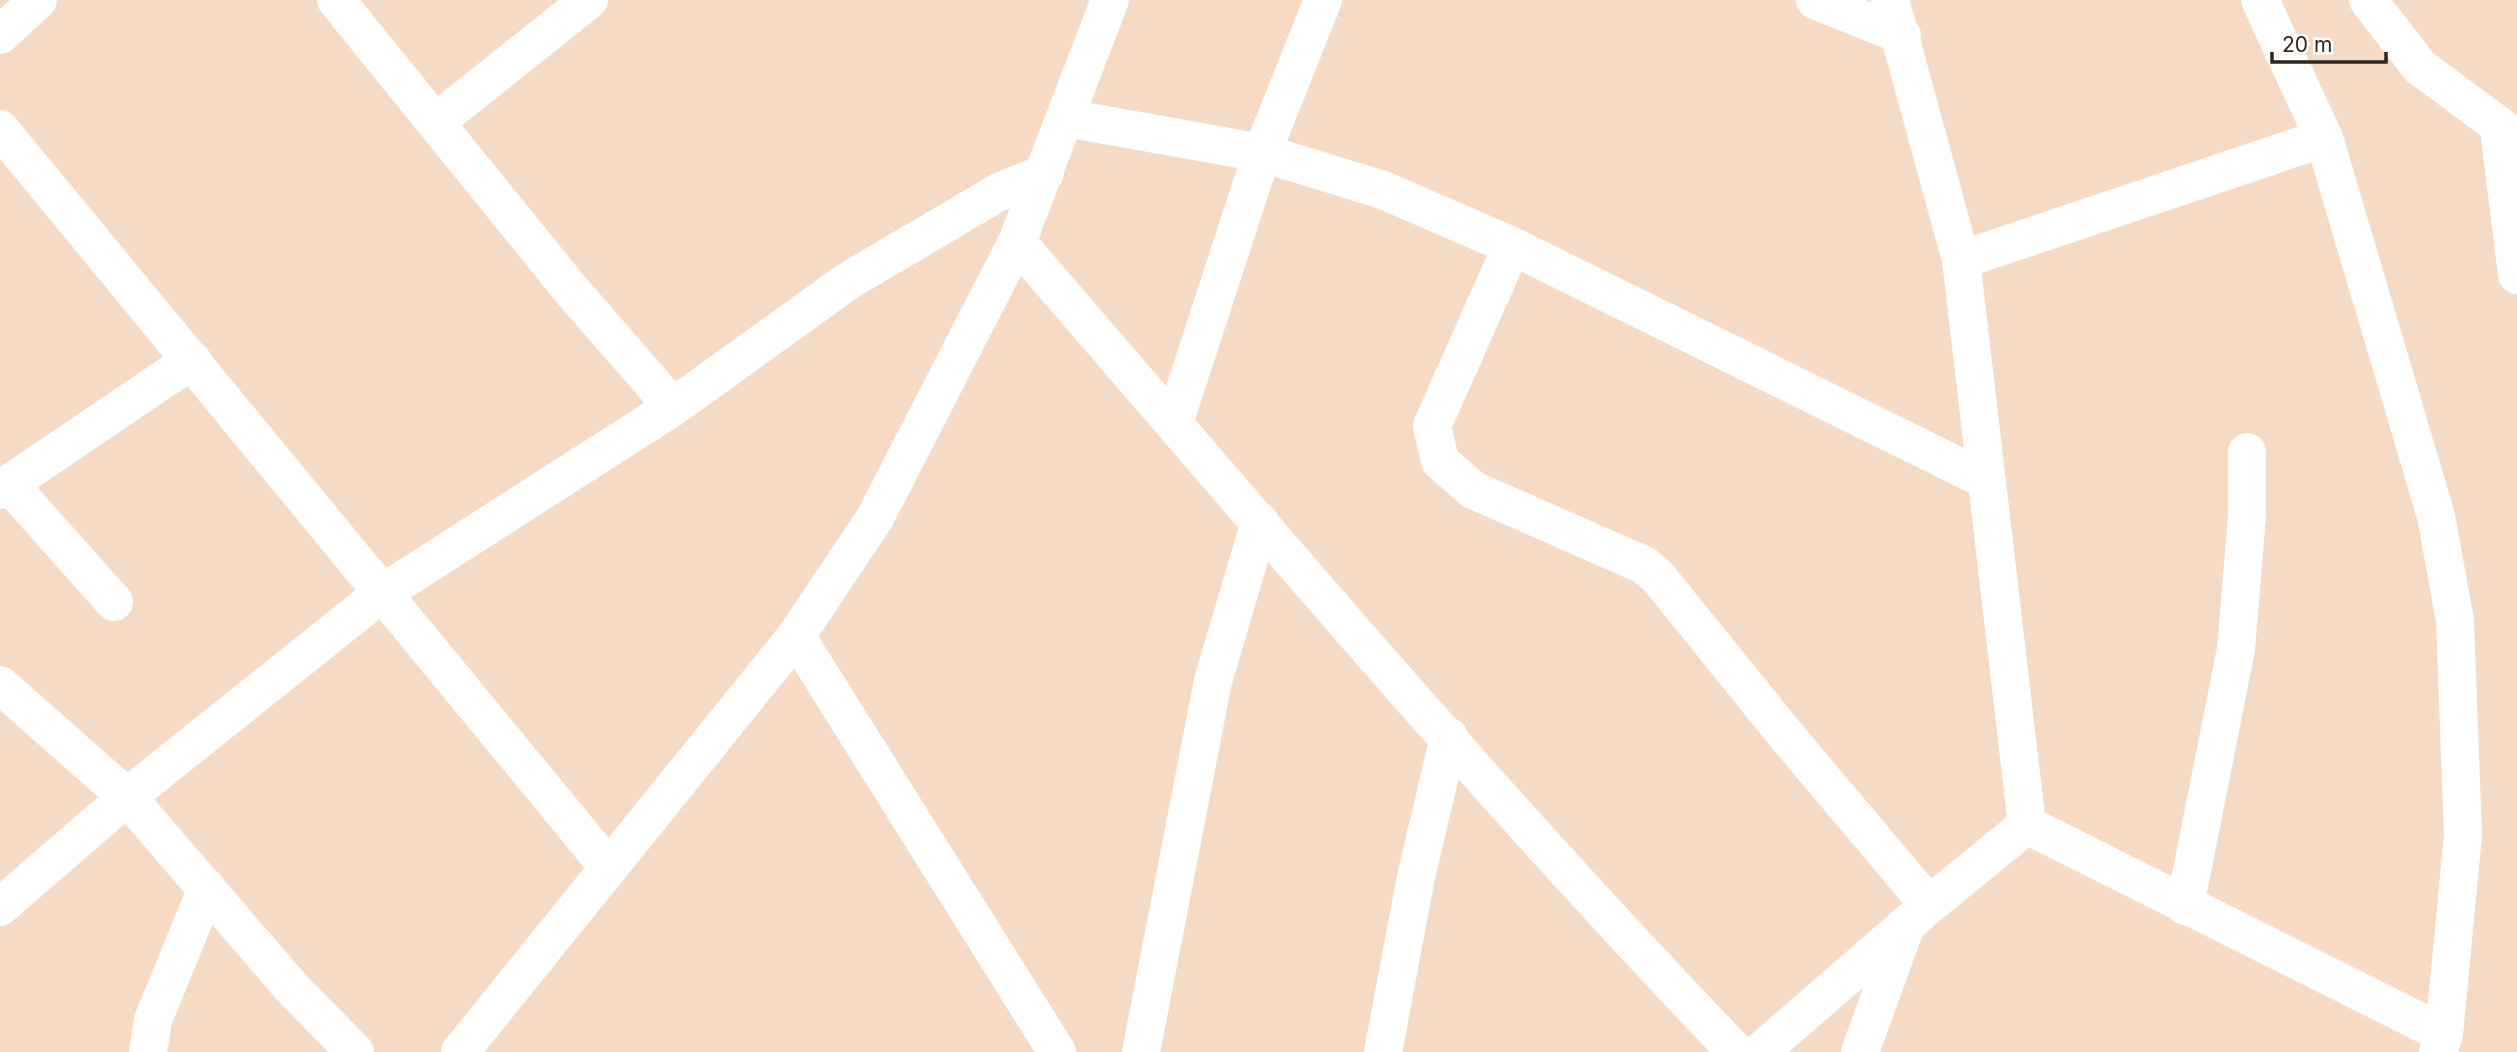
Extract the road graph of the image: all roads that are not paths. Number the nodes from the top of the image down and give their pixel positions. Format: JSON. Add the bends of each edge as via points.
{"nodes":[{"id":1,"x":38,"y":0,"type":"edge"},
{"id":2,"x":336,"y":0,"type":"edge"},
{"id":3,"x":589,"y":0,"type":"edge"},
{"id":4,"x":1110,"y":0,"type":"edge"},
{"id":5,"x":1323,"y":0,"type":"edge"},
{"id":6,"x":1815,"y":0,"type":"edge"},
{"id":7,"x":2260,"y":0,"type":"edge"},
{"id":8,"x":2368,"y":0,"type":"edge"},
{"id":9,"x":1896,"y":17,"type":"edge"},
{"id":10,"x":0,"y":35,"type":"edge"},
{"id":11,"x":1066,"y":118,"type":"junction"},
{"id":12,"x":437,"y":121,"type":"junction"},
{"id":13,"x":0,"y":129,"type":"edge"},
{"id":14,"x":2508,"y":134,"type":"edge"},
{"id":15,"x":2324,"y":138,"type":"junction"},
{"id":16,"x":1262,"y":153,"type":"junction"},
{"id":17,"x":1045,"y":173,"type":"junction"},
{"id":18,"x":1017,"y":242,"type":"junction"},
{"id":19,"x":1512,"y":246,"type":"junction"},
{"id":20,"x":1961,"y":260,"type":"junction"},
{"id":21,"x":2517,"y":275,"type":"edge"},
{"id":22,"x":192,"y":360,"type":"junction"},
{"id":23,"x":673,"y":407,"type":"junction"},
{"id":24,"x":1174,"y":423,"type":"junction"},
{"id":25,"x":2247,"y":452,"type":"dead end"},
{"id":26,"x":1986,"y":481,"type":"junction"},
{"id":27,"x":4,"y":487,"type":"edge"},
{"id":28,"x":1260,"y":522,"type":"junction"},
{"id":29,"x":381,"y":594,"type":"junction"},
{"id":30,"x":114,"y":602,"type":"dead end"},
{"id":31,"x":796,"y":636,"type":"junction"},
{"id":32,"x":0,"y":685,"type":"edge"},
{"id":33,"x":1449,"y":737,"type":"junction"},
{"id":34,"x":127,"y":797,"type":"junction"},
{"id":35,"x":2027,"y":825,"type":"junction"},
{"id":36,"x":609,"y":868,"type":"junction"},
{"id":37,"x":207,"y":888,"type":"junction"},
{"id":38,"x":2185,"y":906,"type":"junction"},
{"id":39,"x":0,"y":907,"type":"edge"},
{"id":40,"x":1917,"y":915,"type":"junction"},
{"id":41,"x":2441,"y":1043,"type":"edge"},
{"id":42,"x":471,"y":1047,"type":"edge"},
{"id":43,"x":148,"y":1052,"type":"edge"},
{"id":44,"x":355,"y":1052,"type":"edge"},
{"id":45,"x":1057,"y":1052,"type":"edge"},
{"id":46,"x":1140,"y":1052,"type":"edge"},
{"id":47,"x":1383,"y":1052,"type":"edge"},
{"id":48,"x":1736,"y":1052,"type":"edge"},
{"id":49,"x":1760,"y":1052,"type":"edge"},
{"id":50,"x":1860,"y":1052,"type":"edge"}],
"edges":[{"from":1,"to":10,"type":"street"},
{"from":2,"to":12,"type":"street"},
{"from":3,"to":12,"type":"street"},
{"from":4,"to":11,"type":"street"},
{"from":5,"to":16,"type":"street"},
{"from":6,"to":9,"type":"street"},
{"from":7,"to":15,"type":"street"},
{"from":8,"to":14,"type":"street","via":[[2420,67]]},
{"from":9,"to":20,"type":"street"},
{"from":11,"to":16,"type":"street"},
{"from":11,"to":17,"type":"street"},
{"from":12,"to":23,"type":"street","via":[[572,291]]},
{"from":13,"to":22,"type":"street"},
{"from":14,"to":21,"type":"street"},
{"from":15,"to":20,"type":"street"},
{"from":15,"to":41,"type":"street","via":[[2436,516],[2455,621],[2463,835]]},
{"from":16,"to":19,"type":"street","via":[[1384,190]]},
{"from":16,"to":24,"type":"street"},
{"from":17,"to":18,"type":"street"},
{"from":17,"to":23,"type":"street","via":[[999,192],[848,281]]},
{"from":18,"to":24,"type":"street"},
{"from":18,"to":31,"type":"street","via":[[875,518]]},
{"from":19,"to":26,"type":"street"},
{"from":19,"to":40,"type":"street","via":[[1432,426],[1440,461],[1473,491],[1644,565],[1658,577],[1785,734]]},
{"from":20,"to":26,"type":"street"},
{"from":22,"to":27,"type":"street"},
{"from":22,"to":29,"type":"street"},
{"from":23,"to":29,"type":"street"},
{"from":24,"to":28,"type":"street"},
{"from":25,"to":38,"type":"street","via":[[2247,516],[2236,649]]},
{"from":26,"to":35,"type":"street"},
{"from":27,"to":30,"type":"street"},
{"from":28,"to":33,"type":"street"},
{"from":28,"to":46,"type":"street","via":[[1213,681]]},
{"from":29,"to":34,"type":"street"},
{"from":29,"to":36,"type":"street"},
{"from":31,"to":36,"type":"street"},
{"from":31,"to":45,"type":"street"},
{"from":32,"to":34,"type":"street"},
{"from":33,"to":47,"type":"street","via":[[1416,877]]},
{"from":33,"to":48,"type":"street","via":[[1641,953]]},
{"from":34,"to":37,"type":"street"},
{"from":34,"to":39,"type":"street"},
{"from":35,"to":38,"type":"street"},
{"from":35,"to":40,"type":"street"},
{"from":36,"to":42,"type":"street"},
{"from":37,"to":43,"type":"street","via":[[153,1020]]},
{"from":37,"to":44,"type":"street","via":[[292,988]]},
{"from":38,"to":41,"type":"street"},
{"from":40,"to":49,"type":"street"},
{"from":40,"to":50,"type":"street"}]}
